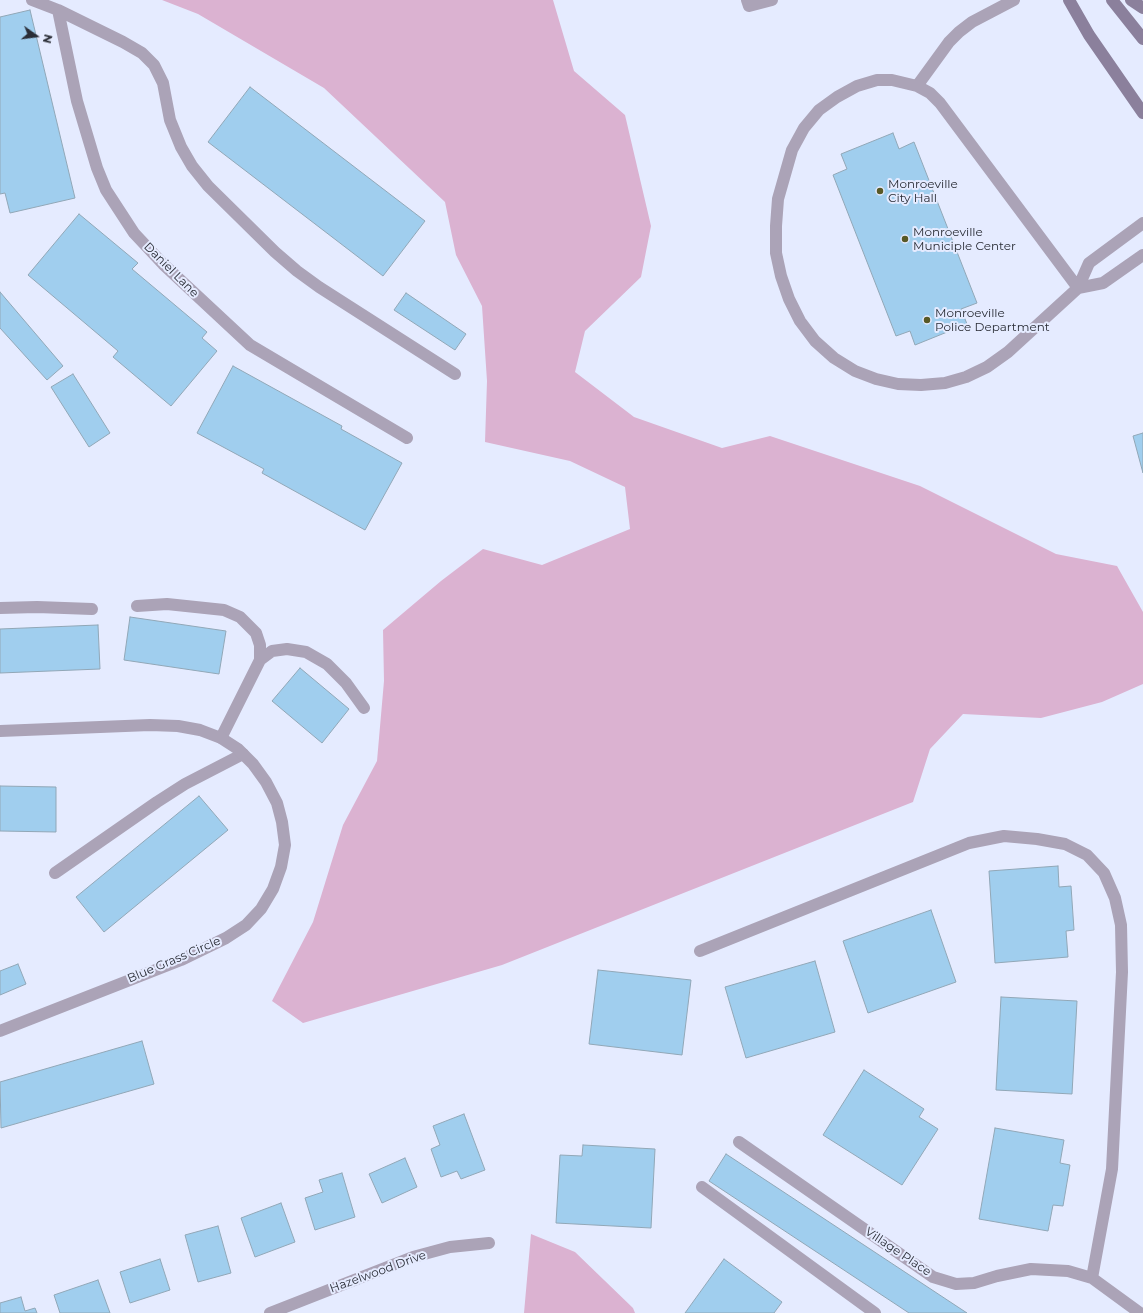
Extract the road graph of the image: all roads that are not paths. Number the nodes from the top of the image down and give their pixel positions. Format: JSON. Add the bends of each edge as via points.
{"nodes":[{"id":1,"x":32,"y":0,"type":"edge"},
{"id":2,"x":747,"y":0,"type":"edge"},
{"id":3,"x":772,"y":0,"type":"edge"},
{"id":4,"x":1014,"y":0,"type":"edge"},
{"id":5,"x":1069,"y":0,"type":"edge"},
{"id":6,"x":1112,"y":0,"type":"edge"},
{"id":7,"x":1131,"y":0,"type":"edge"},
{"id":8,"x":1143,"y":8,"type":"edge"},
{"id":9,"x":58,"y":10,"type":"junction"},
{"id":10,"x":1143,"y":39,"type":"edge"},
{"id":11,"x":917,"y":86,"type":"junction"},
{"id":12,"x":1143,"y":113,"type":"edge"},
{"id":13,"x":1143,"y":223,"type":"edge"},
{"id":14,"x":1143,"y":254,"type":"edge"},
{"id":15,"x":1078,"y":288,"type":"junction"},
{"id":16,"x":455,"y":374,"type":"dead end"},
{"id":17,"x":407,"y":438,"type":"dead end"},
{"id":18,"x":137,"y":606,"type":"dead end"},
{"id":19,"x":0,"y":608,"type":"edge"},
{"id":20,"x":92,"y":609,"type":"dead end"},
{"id":21,"x":260,"y":660,"type":"junction"},
{"id":22,"x":364,"y":708,"type":"dead end"},
{"id":23,"x":0,"y":731,"type":"edge"},
{"id":24,"x":221,"y":738,"type":"junction"},
{"id":25,"x":243,"y":754,"type":"junction"},
{"id":26,"x":55,"y":874,"type":"dead end"},
{"id":27,"x":700,"y":950,"type":"dead end"},
{"id":28,"x":0,"y":1031,"type":"edge"},
{"id":29,"x":739,"y":1142,"type":"dead end"},
{"id":30,"x":702,"y":1187,"type":"dead end"},
{"id":31,"x":489,"y":1243,"type":"dead end"},
{"id":32,"x":1092,"y":1278,"type":"junction"},
{"id":33,"x":270,"y":1313,"type":"edge"},
{"id":34,"x":875,"y":1313,"type":"edge"},
{"id":35,"x":1140,"y":1313,"type":"edge"}],
"edges":[{"from":1,"to":9,"type":"street"},
{"from":2,"to":3,"type":"street","via":[[749,6]]},
{"from":4,"to":11,"type":"street","via":[[972,22],[959,32]]},
{"from":5,"to":12,"type":"main road","via":[[1089,35]]},
{"from":6,"to":10,"type":"main road"},
{"from":7,"to":8,"type":"main road"},
{"from":9,"to":16,"type":"street","via":[[123,42],[142,53],[154,65],[162,83],[170,120],[192,166],[208,186],[275,252],[319,287]]},
{"from":9,"to":17,"type":"street","name":"Daniel Lane","via":[[78,101],[97,168],[106,190],[134,233],[163,264],[250,345]]},
{"from":11,"to":15,"type":"street","via":[[930,93],[940,103]]},
{"from":11,"to":15,"type":"street","via":[[892,80],[877,80],[857,86],[819,110],[804,128],[792,150],[778,199],[776,253],[781,276],[800,321],[815,340],[834,358],[855,371],[876,379],[898,384],[945,383],[987,367],[1008,352]]},
{"from":13,"to":15,"type":"street","via":[[1089,263]]},
{"from":14,"to":15,"type":"street","via":[[1103,283]]},
{"from":18,"to":21,"type":"street","via":[[167,604],[206,607],[224,610],[240,617],[256,633],[260,645]]},
{"from":19,"to":20,"type":"street"},
{"from":21,"to":22,"type":"street","via":[[272,651],[287,649],[306,652],[327,664],[346,683]]},
{"from":21,"to":24,"type":"street"},
{"from":23,"to":24,"type":"street","name":"Blue Grass Circle","via":[[178,726],[200,730]]},
{"from":24,"to":25,"type":"street","name":"Blue Grass Circle"},
{"from":25,"to":26,"type":"street","via":[[185,784]]},
{"from":25,"to":28,"type":"street","name":"Blue Grass Circle","via":[[266,782],[277,803],[285,845],[281,867],[261,909],[246,925],[226,938],[181,960]]},
{"from":27,"to":32,"type":"street","via":[[969,843],[1004,836],[1037,839],[1065,844],[1086,855],[1104,873],[1115,898],[1121,925],[1122,972],[1112,1169]]},
{"from":29,"to":32,"type":"street","name":"Village Place","via":[[933,1277],[956,1284],[974,1283],[1031,1269],[1068,1271]]},
{"from":30,"to":34,"type":"street"},
{"from":31,"to":33,"type":"street","name":"Hazelwood Drive","via":[[450,1247],[414,1257]]},
{"from":32,"to":35,"type":"street","name":"Village Place"}]}
